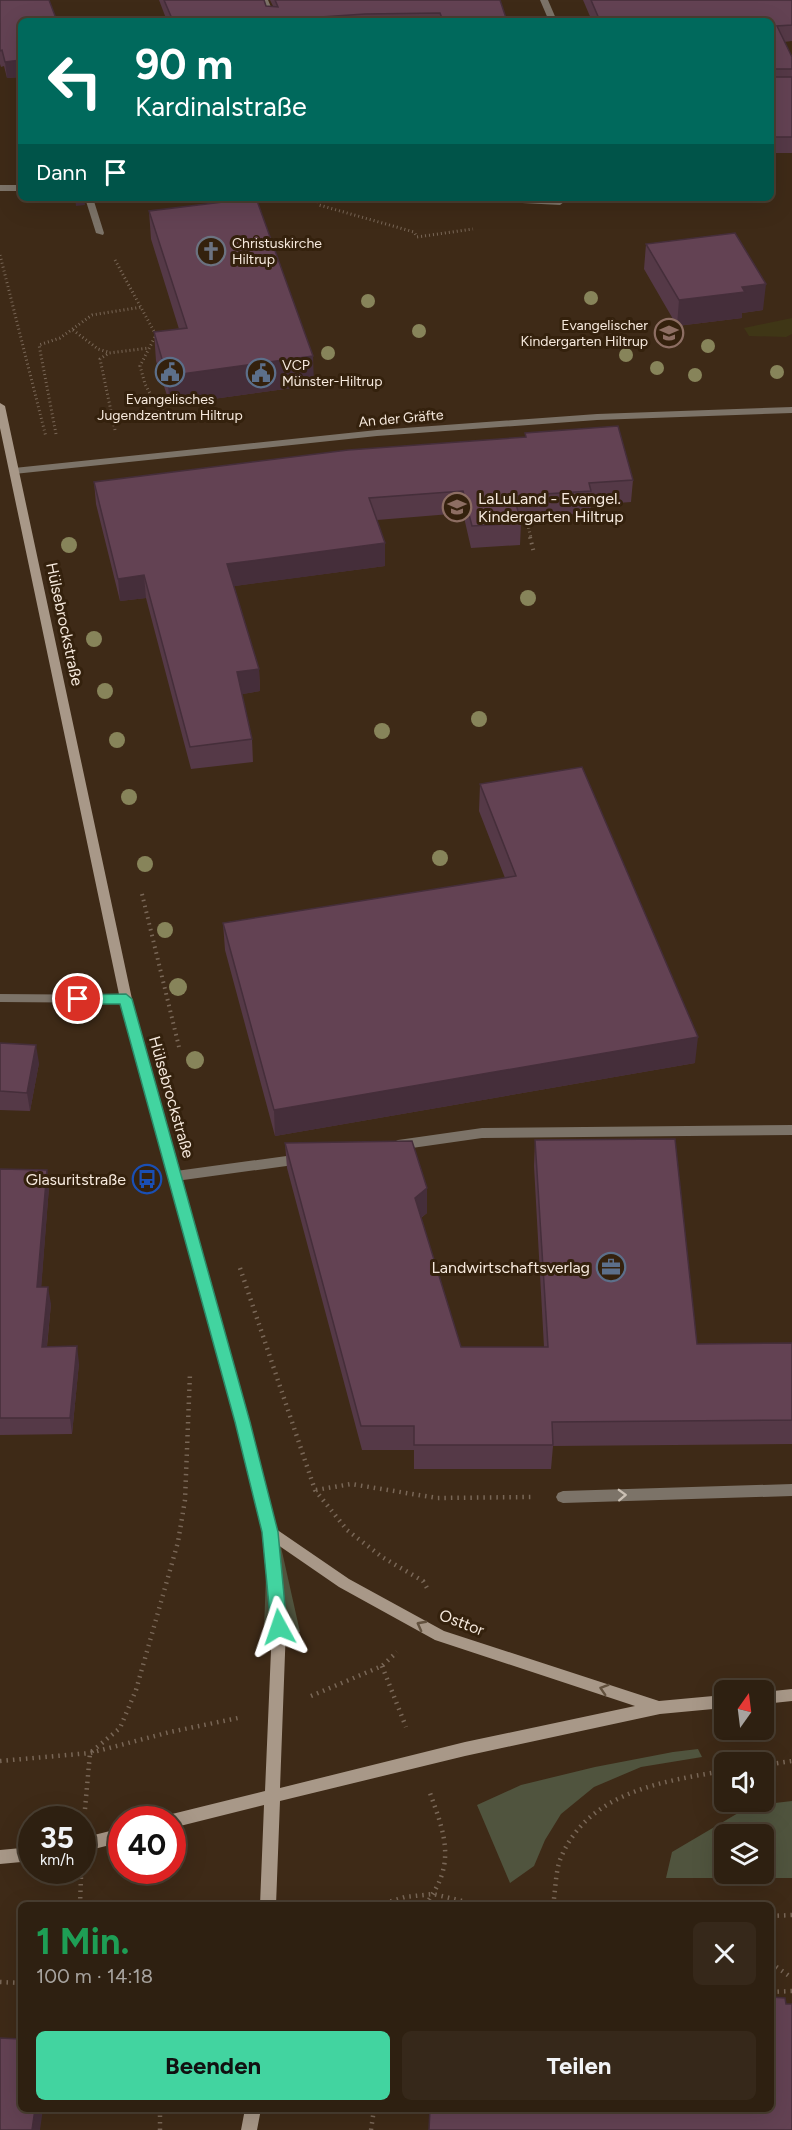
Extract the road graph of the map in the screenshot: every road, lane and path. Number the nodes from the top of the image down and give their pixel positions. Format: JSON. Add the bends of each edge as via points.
{"nodes":[{"id":1,"x":264,"y":0,"type":"edge"},
{"id":2,"x":544,"y":0,"type":"edge"},
{"id":3,"x":272,"y":18,"type":"edge"},
{"id":4,"x":552,"y":18,"type":"edge"},
{"id":5,"x":0,"y":188,"type":"edge"},
{"id":6,"x":18,"y":188,"type":"edge"},
{"id":7,"x":90,"y":201,"type":"edge"},
{"id":8,"x":318,"y":201,"type":"edge"},
{"id":9,"x":540,"y":201,"type":"edge"},
{"id":10,"x":560,"y":202,"type":"dead end"},
{"id":11,"x":475,"y":228,"type":"dead end"},
{"id":12,"x":100,"y":233,"type":"joint"},
{"id":13,"x":0,"y":255,"type":"edge"},
{"id":14,"x":142,"y":307,"type":"junction"},
{"id":15,"x":73,"y":330,"type":"junction"},
{"id":16,"x":150,"y":348,"type":"junction"},
{"id":17,"x":109,"y":353,"type":"junction"},
{"id":18,"x":0,"y":406,"type":"edge"},
{"id":19,"x":792,"y":410,"type":"edge"},
{"id":20,"x":176,"y":415,"type":"dead end"},
{"id":21,"x":121,"y":460,"type":"junction"},
{"id":22,"x":62,"y":466,"type":"junction"},
{"id":23,"x":49,"y":468,"type":"junction"},
{"id":24,"x":14,"y":471,"type":"junction"},
{"id":25,"x":524,"y":510,"type":"edge"},
{"id":26,"x":534,"y":553,"type":"dead end"},
{"id":27,"x":140,"y":885,"type":"dead end"},
{"id":28,"x":0,"y":998,"type":"edge"},
{"id":29,"x":126,"y":999,"type":"junction"},
{"id":30,"x":180,"y":1055,"type":"dead end"},
{"id":31,"x":792,"y":1130,"type":"edge"},
{"id":32,"x":390,"y":1146,"type":"edge"},
{"id":33,"x":310,"y":1157,"type":"edge"},
{"id":34,"x":176,"y":1176,"type":"junction"},
{"id":35,"x":237,"y":1259,"type":"dead end"},
{"id":36,"x":190,"y":1370,"type":"dead end"},
{"id":37,"x":315,"y":1490,"type":"junction"},
{"id":38,"x":792,"y":1490,"type":"edge"},
{"id":39,"x":563,"y":1497,"type":"joint"},
{"id":40,"x":270,"y":1532,"type":"junction"},
{"id":41,"x":428,"y":1590,"type":"dead end"},
{"id":42,"x":792,"y":1695,"type":"edge"},
{"id":43,"x":774,"y":1697,"type":"edge"},
{"id":44,"x":714,"y":1702,"type":"edge"},
{"id":45,"x":397,"y":1703,"type":"dead end"},
{"id":46,"x":660,"y":1707,"type":"junction"},
{"id":47,"x":275,"y":1710,"type":"junction"},
{"id":48,"x":90,"y":1753,"type":"junction"},
{"id":49,"x":0,"y":1761,"type":"edge"},
{"id":50,"x":418,"y":1761,"type":"junction"},
{"id":51,"x":792,"y":1761,"type":"edge"},
{"id":52,"x":774,"y":1764,"type":"edge"},
{"id":53,"x":714,"y":1773,"type":"edge"},
{"id":54,"x":270,"y":1798,"type":"junction"},
{"id":55,"x":85,"y":1806,"type":"edge"},
{"id":56,"x":186,"y":1818,"type":"edge"},
{"id":57,"x":18,"y":1855,"type":"edge"},
{"id":58,"x":0,"y":1857,"type":"edge"},
{"id":59,"x":81,"y":1884,"type":"edge"},
{"id":60,"x":435,"y":1894,"type":"junction"},
{"id":61,"x":80,"y":1902,"type":"edge"},
{"id":62,"x":268,"y":1902,"type":"edge"},
{"id":63,"x":386,"y":1902,"type":"edge"},
{"id":64,"x":428,"y":1902,"type":"edge"},
{"id":65,"x":460,"y":1902,"type":"edge"},
{"id":66,"x":554,"y":1902,"type":"edge"},
{"id":67,"x":774,"y":1916,"type":"edge"},
{"id":68,"x":792,"y":1916,"type":"edge"},
{"id":69,"x":774,"y":1965,"type":"edge"},
{"id":70,"x":792,"y":1978,"type":"edge"},
{"id":71,"x":0,"y":1982,"type":"edge"},
{"id":72,"x":18,"y":1983,"type":"edge"},
{"id":73,"x":792,"y":1991,"type":"edge"},
{"id":74,"x":774,"y":1992,"type":"edge"},
{"id":75,"x":160,"y":2112,"type":"edge"},
{"id":76,"x":252,"y":2112,"type":"edge"},
{"id":77,"x":373,"y":2112,"type":"edge"},
{"id":78,"x":160,"y":2130,"type":"edge"},
{"id":79,"x":249,"y":2130,"type":"edge"},
{"id":80,"x":370,"y":2130,"type":"edge"}],
"edges":[{"from":1,"to":3,"type":"street"},
{"from":2,"to":4,"type":"street"},
{"from":5,"to":6,"type":"street"},
{"from":7,"to":12,"type":"street"},
{"from":8,"to":11,"type":"path","via":[[319,205],[414,232],[417,237]]},
{"from":9,"to":10,"type":"street"},
{"from":12,"to":14,"type":"path"},
{"from":13,"to":23,"type":"path","via":[[51,457]]},
{"from":14,"to":15,"type":"path","via":[[88,316]]},
{"from":14,"to":16,"type":"path","via":[[156,335]]},
{"from":15,"to":17,"type":"path"},
{"from":15,"to":22,"type":"path","via":[[50,344],[39,345]]},
{"from":16,"to":17,"type":"path"},
{"from":16,"to":20,"type":"path","via":[[140,366],[145,384],[159,410]]},
{"from":17,"to":21,"type":"path","via":[[100,359]]},
{"from":18,"to":24,"type":"street","name":"Hülsebrockstraße"},
{"from":19,"to":21,"type":"street","name":"An der Gräfte","via":[[597,417],[377,433]]},
{"from":21,"to":22,"type":"street","name":"An der Gräfte"},
{"from":22,"to":23,"type":"street","name":"An der Gräfte"},
{"from":23,"to":24,"type":"street","name":"An der Gräfte"},
{"from":24,"to":29,"type":"street","name":"Hülsebrockstraße"},
{"from":25,"to":26,"type":"path"},
{"from":27,"to":30,"type":"path"},
{"from":28,"to":29,"type":"street"},
{"from":29,"to":34,"type":"street","name":"Hülsebrockstraße"},
{"from":31,"to":32,"type":"street","via":[[482,1133]]},
{"from":33,"to":34,"type":"street"},
{"from":34,"to":40,"type":"street","name":"Hülsebrockstraße"},
{"from":35,"to":37,"type":"path"},
{"from":36,"to":48,"type":"path","via":[[185,1500],[178,1542],[136,1690],[120,1728]]},
{"from":37,"to":39,"type":"path","via":[[351,1484],[437,1498]]},
{"from":37,"to":41,"type":"path","via":[[347,1530],[423,1581]]},
{"from":39,"to":38,"type":"street","one_way":true},
{"from":46,"to":40,"type":"street","name":"Osttor","one_way":true,"via":[[440,1636],[344,1583]]},
{"from":40,"to":47,"type":"street","name":"Hülsebrockstraße","via":[[279,1627]]},
{"from":42,"to":43,"type":"street"},
{"from":44,"to":46,"type":"street","name":"Osttor"},
{"from":45,"to":47,"type":"path","via":[[381,1666]]},
{"from":46,"to":50,"type":"street","name":"Osttor"},
{"from":47,"to":48,"type":"path"},
{"from":47,"to":54,"type":"street","name":"Hülsebrockstraße"},
{"from":48,"to":49,"type":"path"},
{"from":48,"to":55,"type":"path"},
{"from":50,"to":54,"type":"street","name":"Osttor"},
{"from":50,"to":60,"type":"path","via":[[444,1833],[447,1868]]},
{"from":51,"to":52,"type":"path"},
{"from":53,"to":66,"type":"path","via":[[664,1781],[629,1792],[599,1808],[562,1855]]},
{"from":54,"to":56,"type":"street","name":"Osttor"},
{"from":54,"to":62,"type":"street"},
{"from":57,"to":58,"type":"street"},
{"from":59,"to":61,"type":"path"},
{"from":60,"to":63,"type":"path"},
{"from":60,"to":64,"type":"path"},
{"from":60,"to":65,"type":"path"},
{"from":67,"to":68,"type":"path"},
{"from":69,"to":70,"type":"path"},
{"from":71,"to":72,"type":"path"},
{"from":73,"to":74,"type":"path"},
{"from":75,"to":78,"type":"path"},
{"from":76,"to":79,"type":"street"},
{"from":77,"to":80,"type":"path"}]}
